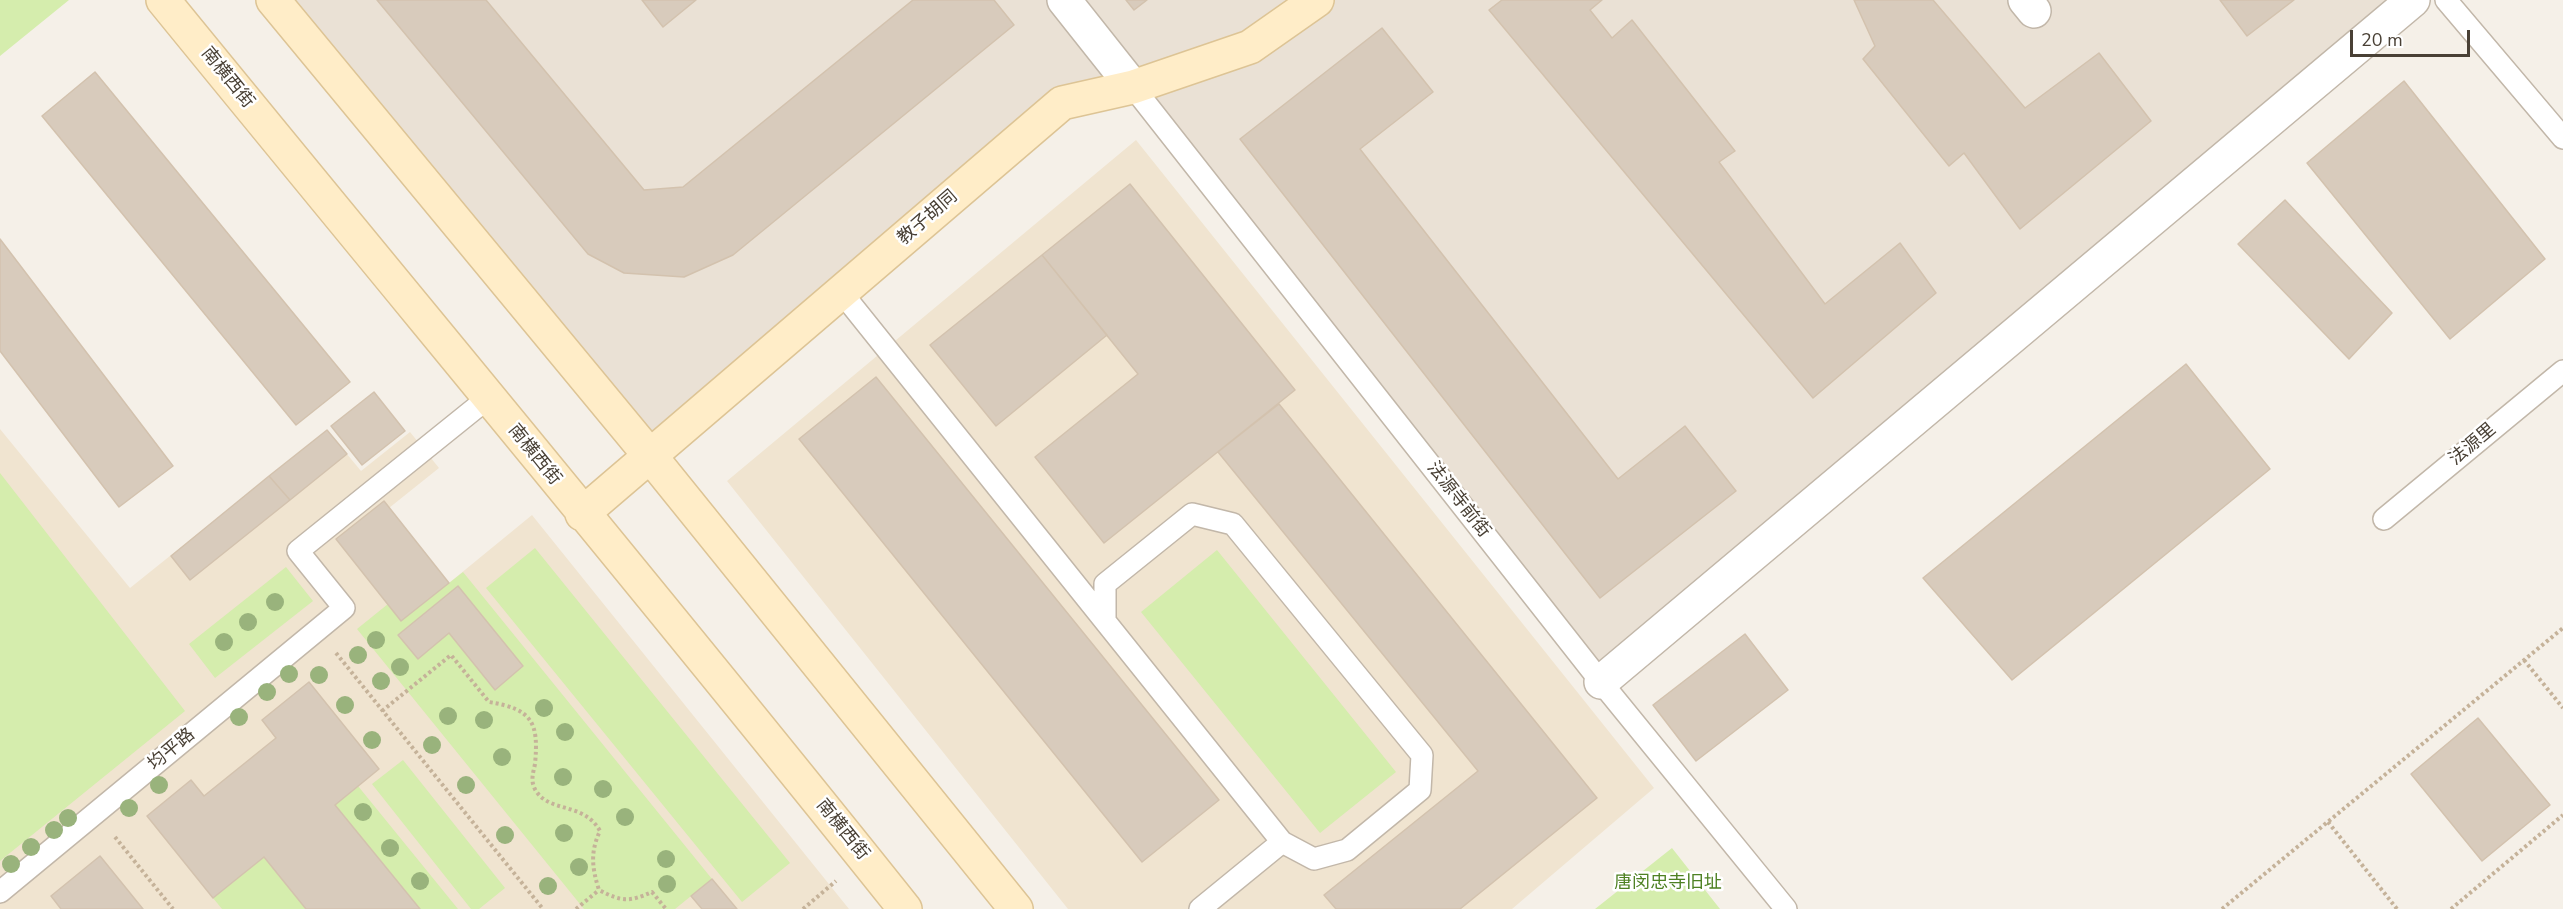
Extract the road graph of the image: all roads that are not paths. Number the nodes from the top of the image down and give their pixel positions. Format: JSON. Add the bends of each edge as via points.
{"nodes":[{"id":1,"x":163,"y":0,"type":"edge"},
{"id":2,"x":273,"y":0,"type":"edge"},
{"id":3,"x":1064,"y":0,"type":"edge"},
{"id":4,"x":1317,"y":0,"type":"edge"},
{"id":5,"x":2413,"y":0,"type":"edge"},
{"id":6,"x":2446,"y":0,"type":"edge"},
{"id":7,"x":1133,"y":87,"type":"junction"},
{"id":8,"x":2563,"y":138,"type":"edge"},
{"id":9,"x":842,"y":293,"type":"junction"},
{"id":10,"x":2563,"y":371,"type":"edge"},
{"id":11,"x":488,"y":398,"type":"junction"},
{"id":12,"x":651,"y":457,"type":"junction"},
{"id":13,"x":582,"y":514,"type":"junction"},
{"id":14,"x":2384,"y":519,"type":"dead end"},
{"id":15,"x":1105,"y":621,"type":"junction"},
{"id":16,"x":1601,"y":682,"type":"junction"},
{"id":17,"x":1282,"y":842,"type":"junction"},
{"id":18,"x":0,"y":892,"type":"edge"},
{"id":19,"x":905,"y":909,"type":"edge"},
{"id":20,"x":1016,"y":909,"type":"edge"},
{"id":21,"x":1200,"y":909,"type":"edge"},
{"id":22,"x":1786,"y":909,"type":"edge"}],
"edges":[{"from":1,"to":11,"type":"main road","name":"南横西街"},
{"from":2,"to":12,"type":"main road"},
{"from":3,"to":7,"type":"street"},
{"from":4,"to":7,"type":"main road","name":"教子胡同","via":[[1250,47]]},
{"from":5,"to":16,"type":"street"},
{"from":6,"to":8,"type":"lane"},
{"from":7,"to":9,"type":"main road","name":"教子胡同","via":[[1062,103]]},
{"from":7,"to":16,"type":"lane","name":"法源寺前街"},
{"from":9,"to":12,"type":"main road","name":"教子胡同"},
{"from":9,"to":15,"type":"lane"},
{"from":10,"to":14,"type":"lane","name":"法源里"},
{"from":11,"to":13,"type":"main road","name":"南横西街"},
{"from":11,"to":18,"type":"lane","name":"均平路","via":[[298,551],[344,608]]},
{"from":12,"to":13,"type":"main road","name":"教子胡同"},
{"from":12,"to":20,"type":"main road"},
{"from":13,"to":19,"type":"main road","name":"南横西街","via":[[727,686]]},
{"from":15,"to":17,"type":"lane"},
{"from":15,"to":17,"type":"lane","via":[[1105,584],[1192,514],[1233,524],[1422,755],[1420,790],[1347,850],[1314,859]]},
{"from":16,"to":22,"type":"lane","name":"法源寺前街"},
{"from":17,"to":21,"type":"lane"}]}
